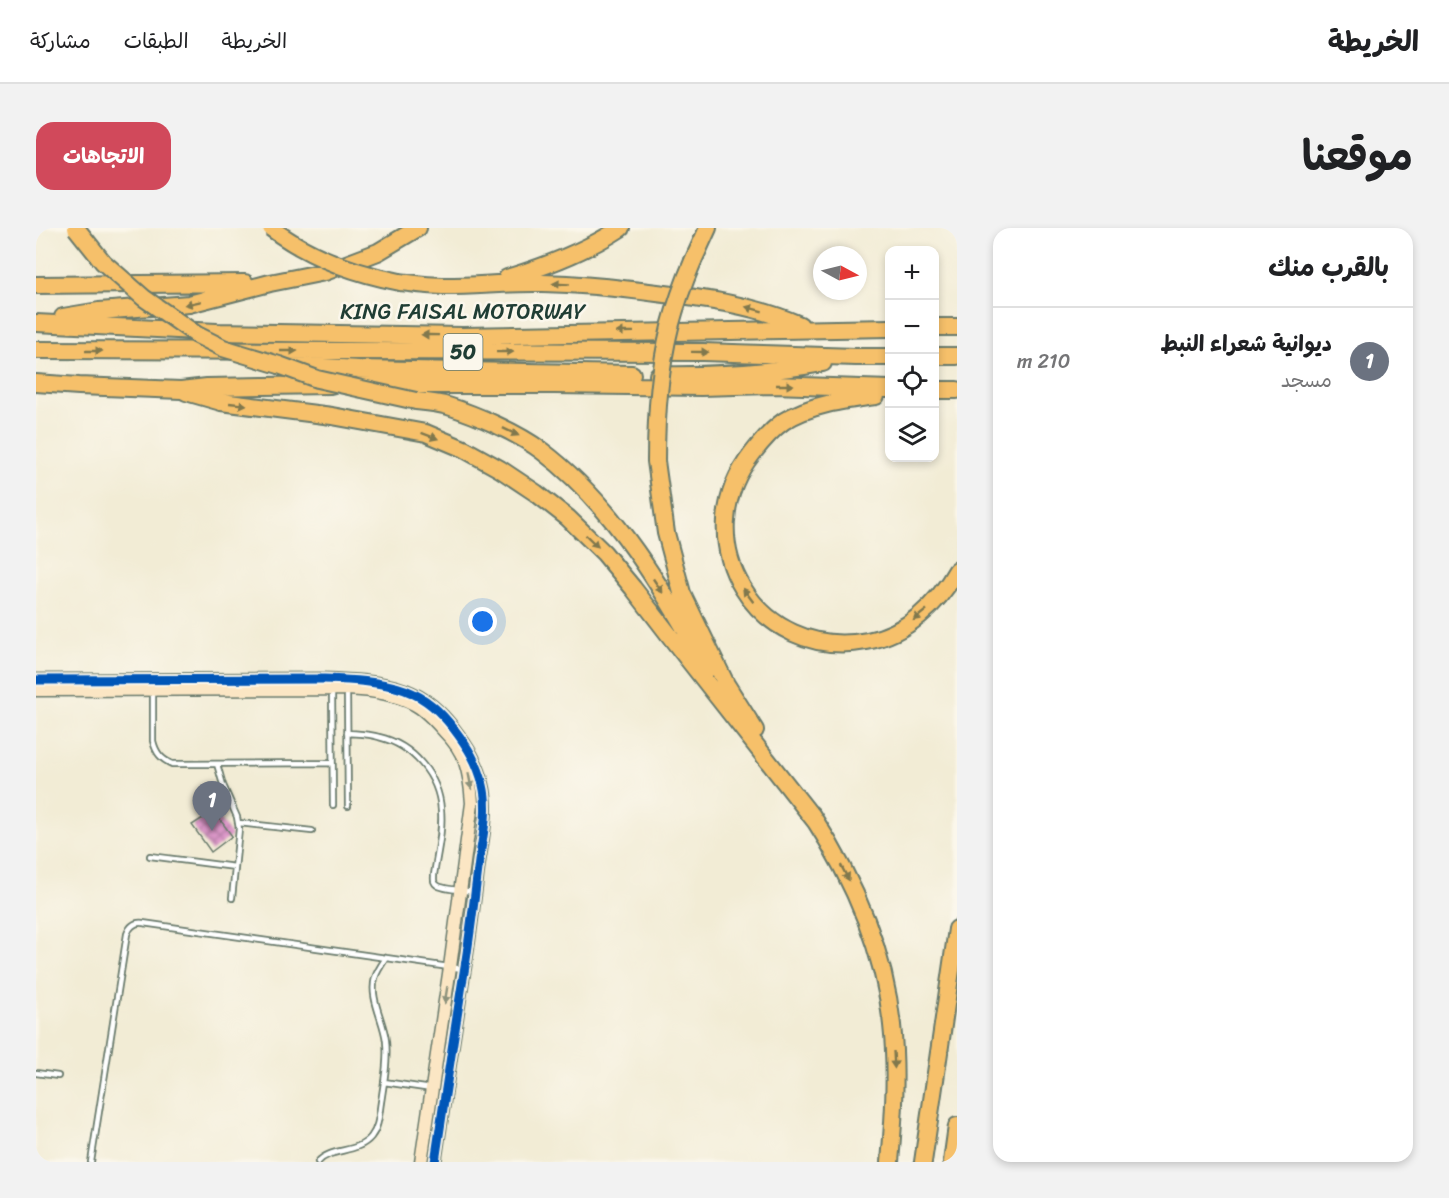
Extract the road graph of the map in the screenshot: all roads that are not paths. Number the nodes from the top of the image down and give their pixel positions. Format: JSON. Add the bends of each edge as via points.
{"nodes":[{"id":1,"x":75,"y":228,"type":"edge"},
{"id":2,"x":271,"y":228,"type":"edge"},
{"id":3,"x":418,"y":228,"type":"edge"},
{"id":4,"x":621,"y":228,"type":"edge"},
{"id":5,"x":708,"y":228,"type":"edge"},
{"id":6,"x":270,"y":282,"type":"junction"},
{"id":7,"x":36,"y":285,"type":"edge"},
{"id":8,"x":480,"y":285,"type":"junction"},
{"id":9,"x":36,"y":322,"type":"edge"},
{"id":10,"x":939,"y":327,"type":"edge"},
{"id":11,"x":957,"y":327,"type":"edge"},
{"id":12,"x":885,"y":328,"type":"edge"},
{"id":13,"x":809,"y":329,"type":"junction"},
{"id":14,"x":36,"y":350,"type":"edge"},
{"id":15,"x":939,"y":356,"type":"edge"},
{"id":16,"x":957,"y":356,"type":"edge"},
{"id":17,"x":856,"y":357,"type":"junction"},
{"id":18,"x":885,"y":357,"type":"edge"},
{"id":19,"x":279,"y":365,"type":"junction"},
{"id":20,"x":36,"y":383,"type":"edge"},
{"id":21,"x":885,"y":389,"type":"edge"},
{"id":22,"x":181,"y":390,"type":"junction"},
{"id":23,"x":939,"y":390,"type":"edge"},
{"id":24,"x":957,"y":390,"type":"edge"},
{"id":25,"x":885,"y":395,"type":"edge"},
{"id":26,"x":957,"y":570,"type":"edge"},
{"id":27,"x":36,"y":680,"type":"edge"},
{"id":28,"x":726,"y":684,"type":"junction"},
{"id":29,"x":153,"y":685,"type":"junction"},
{"id":30,"x":332,"y":689,"type":"junction"},
{"id":31,"x":347,"y":689,"type":"junction"},
{"id":32,"x":36,"y":690,"type":"edge"},
{"id":33,"x":347,"y":733,"type":"junction"},
{"id":34,"x":332,"y":763,"type":"junction"},
{"id":35,"x":217,"y":764,"type":"junction"},
{"id":36,"x":332,"y":776,"type":"junction"},
{"id":37,"x":347,"y":776,"type":"junction"},
{"id":38,"x":333,"y":805,"type":"dead end"},
{"id":39,"x":348,"y":806,"type":"dead end"},
{"id":40,"x":816,"y":822,"type":"junction"},
{"id":41,"x":239,"y":823,"type":"junction"},
{"id":42,"x":312,"y":831,"type":"dead end"},
{"id":43,"x":150,"y":856,"type":"dead end"},
{"id":44,"x":235,"y":867,"type":"junction"},
{"id":45,"x":461,"y":890,"type":"junction"},
{"id":46,"x":475,"y":892,"type":"junction"},
{"id":47,"x":232,"y":898,"type":"dead end"},
{"id":48,"x":957,"y":929,"type":"edge"},
{"id":49,"x":386,"y":958,"type":"junction"},
{"id":50,"x":450,"y":967,"type":"junction"},
{"id":51,"x":464,"y":969,"type":"junction"},
{"id":52,"x":36,"y":1073,"type":"edge"},
{"id":53,"x":58,"y":1076,"type":"dead end"},
{"id":54,"x":384,"y":1082,"type":"junction"},
{"id":55,"x":432,"y":1089,"type":"junction"},
{"id":56,"x":957,"y":1126,"type":"edge"},
{"id":57,"x":92,"y":1162,"type":"edge"},
{"id":58,"x":318,"y":1162,"type":"edge"},
{"id":59,"x":421,"y":1162,"type":"edge"},
{"id":60,"x":435,"y":1162,"type":"edge"},
{"id":61,"x":890,"y":1162,"type":"edge"},
{"id":62,"x":924,"y":1162,"type":"edge"},
{"id":63,"x":952,"y":1162,"type":"edge"}],
"edges":[{"from":1,"to":19,"type":"highway","bridge":true,"via":[[103,261],[182,326],[223,348]]},
{"from":2,"to":8,"type":"highway","bridge":true,"via":[[314,255],[364,274],[430,286]]},
{"from":3,"to":6,"type":"highway","via":[[378,252],[325,272]]},
{"from":4,"to":8,"type":"highway","via":[[573,255]]},
{"from":5,"to":28,"type":"highway","bridge":true,"via":[[670,325],[656,416],[656,461],[666,533],[682,593]]},
{"from":6,"to":7,"type":"highway"},
{"from":6,"to":9,"type":"highway","one_way":true,"via":[[189,304],[99,311]]},
{"from":13,"to":8,"type":"highway","one_way":true,"via":[[748,307],[681,296],[554,284]]},
{"from":13,"to":9,"type":"highway","name":"KING FAISAL MOTORWAY","number":"50","one_way":true,"via":[[463,336],[227,332]]},
{"from":10,"to":11,"type":"highway"},
{"from":12,"to":13,"type":"highway","name":"KING FAISAL MOTORWAY","number":"50"},
{"from":14,"to":17,"type":"highway","name":"KING FAISAL MOTORWAY","number":"50","one_way":true,"via":[[691,352]]},
{"from":15,"to":16,"type":"highway"},
{"from":17,"to":18,"type":"highway","name":"KING FAISAL MOTORWAY","number":"50"},
{"from":17,"to":19,"type":"highway","bridge":true,"via":[[724,375]]},
{"from":19,"to":28,"type":"highway","one_way":true,"bridge":true,"via":[[316,379],[470,413],[541,450],[568,472],[617,526],[663,593],[712,676]]},
{"from":20,"to":22,"type":"highway"},
{"from":22,"to":21,"type":"highway","one_way":true,"via":[[291,385],[783,385]]},
{"from":22,"to":40,"type":"highway","one_way":true,"via":[[222,402],[426,433],[464,449],[537,493],[604,553]]},
{"from":23,"to":24,"type":"highway"},
{"from":26,"to":25,"type":"highway","one_way":true,"via":[[932,604],[910,622],[886,636],[847,644],[815,641],[776,624],[749,597],[734,571],[726,537],[728,506],[742,466],[761,441],[784,421],[807,411],[832,402]]},
{"from":27,"to":29,"type":"street"},
{"from":28,"to":40,"type":"highway"},
{"from":29,"to":30,"type":"street"},
{"from":29,"to":32,"type":"street"},
{"from":29,"to":35,"type":"lane","via":[[153,741],[159,755],[172,764]]},
{"from":29,"to":46,"type":"street","via":[[324,679],[384,684],[423,698],[448,722],[477,764],[485,810]]},
{"from":30,"to":31,"type":"street"},
{"from":30,"to":34,"type":"lane"},
{"from":31,"to":33,"type":"lane"},
{"from":31,"to":45,"type":"street","one_way":true,"via":[[378,692],[415,704],[452,739],[465,761],[472,803]]},
{"from":33,"to":37,"type":"lane"},
{"from":33,"to":45,"type":"lane","via":[[395,742],[427,770],[436,789],[442,824],[434,882]]},
{"from":34,"to":35,"type":"lane"},
{"from":34,"to":36,"type":"lane"},
{"from":35,"to":41,"type":"lane"},
{"from":36,"to":37,"type":"lane"},
{"from":36,"to":38,"type":"lane"},
{"from":37,"to":39,"type":"lane"},
{"from":40,"to":61,"type":"highway","one_way":true,"via":[[849,880],[883,974],[892,1025],[895,1082]]},
{"from":41,"to":42,"type":"lane"},
{"from":41,"to":44,"type":"lane"},
{"from":43,"to":44,"type":"lane"},
{"from":44,"to":47,"type":"lane"},
{"from":45,"to":46,"type":"lane"},
{"from":45,"to":50,"type":"street"},
{"from":46,"to":51,"type":"street"},
{"from":48,"to":62,"type":"highway"},
{"from":49,"to":50,"type":"lane"},
{"from":49,"to":54,"type":"lane","via":[[374,986],[387,1043]]},
{"from":49,"to":57,"type":"lane","via":[[143,923],[131,926]]},
{"from":50,"to":51,"type":"lane"},
{"from":50,"to":55,"type":"street","one_way":true},
{"from":51,"to":60,"type":"street"},
{"from":52,"to":53,"type":"lane"},
{"from":54,"to":55,"type":"lane"},
{"from":54,"to":58,"type":"lane","via":[[372,1135],[362,1145]]},
{"from":55,"to":59,"type":"street"},
{"from":56,"to":63,"type":"highway"}]}
